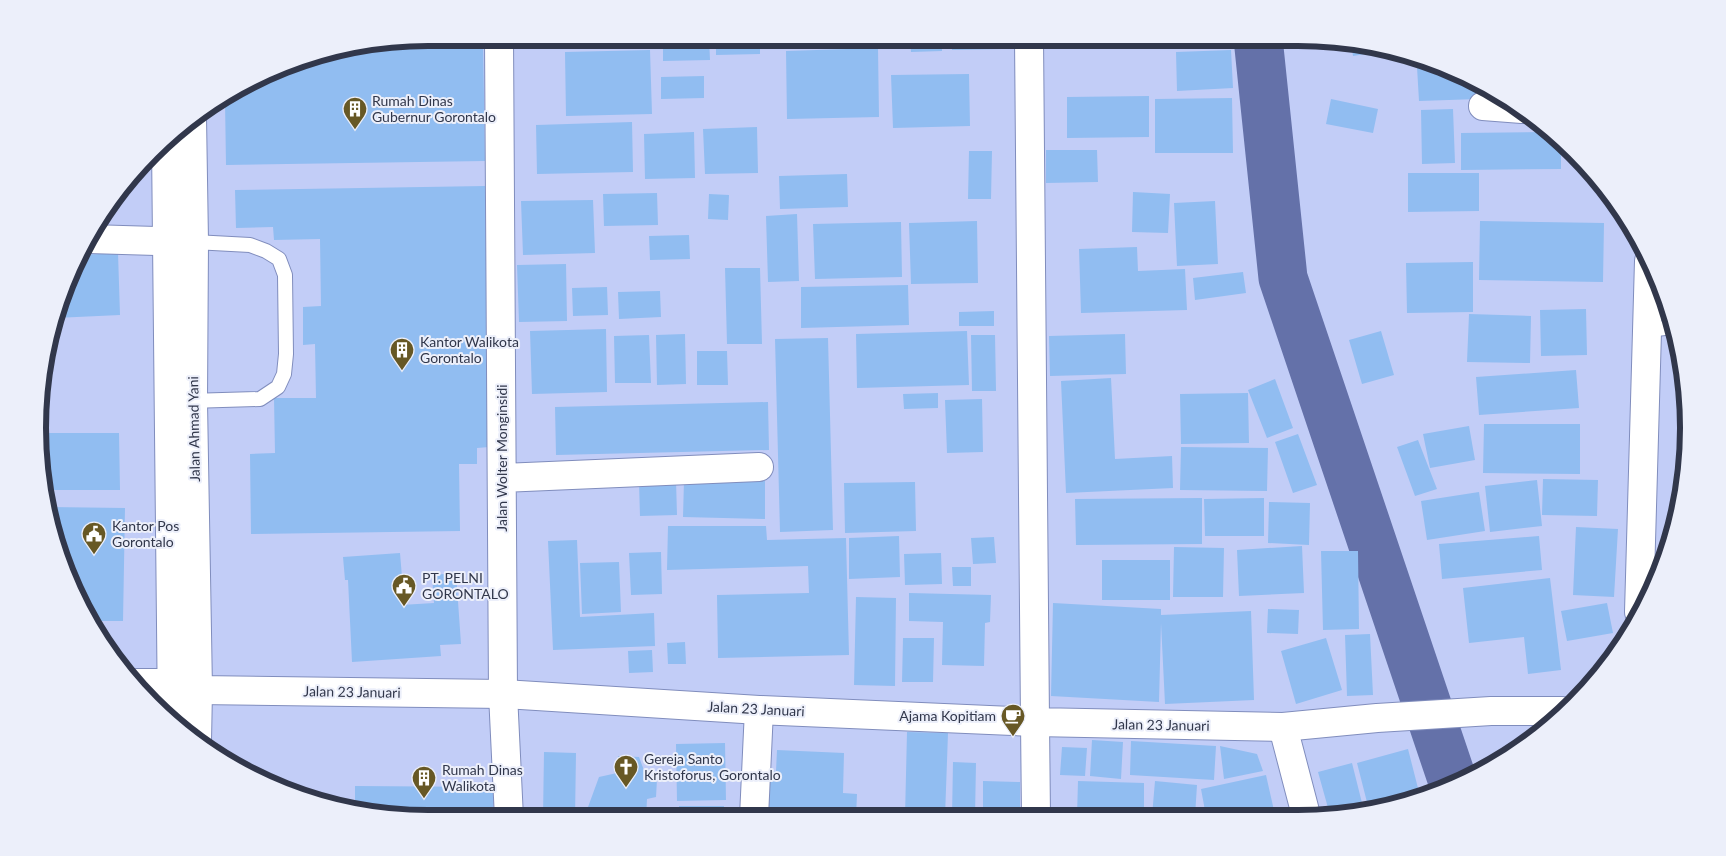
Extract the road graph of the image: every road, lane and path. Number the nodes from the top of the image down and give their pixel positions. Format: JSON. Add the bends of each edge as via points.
{"nodes":[{"id":1,"x":500,"y":46,"type":"edge"},
{"id":2,"x":1029,"y":46,"type":"edge"},
{"id":3,"x":1483,"y":106,"type":"dead end"},
{"id":4,"x":1505,"y":108,"type":"edge"},
{"id":5,"x":192,"y":128,"type":"edge"},
{"id":6,"x":166,"y":150,"type":"edge"},
{"id":7,"x":96,"y":239,"type":"edge"},
{"id":8,"x":167,"y":241,"type":"junction"},
{"id":9,"x":194,"y":242,"type":"junction"},
{"id":10,"x":1649,"y":277,"type":"edge"},
{"id":11,"x":1667,"y":328,"type":"edge"},
{"id":12,"x":1647,"y":330,"type":"junction"},
{"id":13,"x":180,"y":401,"type":"junction"},
{"id":14,"x":759,"y":467,"type":"dead end"},
{"id":15,"x":502,"y":478,"type":"junction"},
{"id":16,"x":1639,"y":598,"type":"edge"},
{"id":17,"x":144,"y":683,"type":"edge"},
{"id":18,"x":172,"y":683,"type":"junction"},
{"id":19,"x":198,"y":690,"type":"junction"},
{"id":20,"x":503,"y":694,"type":"junction"},
{"id":21,"x":759,"y":710,"type":"junction"},
{"id":22,"x":172,"y":711,"type":"edge"},
{"id":23,"x":1553,"y":712,"type":"edge"},
{"id":24,"x":1035,"y":722,"type":"junction"},
{"id":25,"x":1282,"y":728,"type":"junction"},
{"id":26,"x":197,"y":732,"type":"edge"},
{"id":27,"x":509,"y":810,"type":"edge"},
{"id":28,"x":754,"y":810,"type":"edge"},
{"id":29,"x":1036,"y":810,"type":"edge"},
{"id":30,"x":1305,"y":810,"type":"edge"}],
"edges":[{"from":1,"to":15,"type":"main road","name":"Jalan Wolter Monginsidi"},
{"from":2,"to":24,"type":"main road"},
{"from":3,"to":4,"type":"main road"},
{"from":5,"to":9,"type":"main road","name":"Jalan Ahmad Yani"},
{"from":6,"to":8,"type":"main road","name":"Jalan Ahmad Yani"},
{"from":7,"to":8,"type":"main road"},
{"from":8,"to":9,"type":"main road"},
{"from":8,"to":13,"type":"main road","name":"Jalan Ahmad Yani"},
{"from":9,"to":13,"type":"main road","name":"Jalan Ahmad Yani"},
{"from":9,"to":13,"type":"lane","via":[[250,246],[279,259],[285,275],[286,354],[284,374],[278,386],[260,399]]},
{"from":10,"to":12,"type":"main road"},
{"from":11,"to":12,"type":"lane"},
{"from":12,"to":16,"type":"main road"},
{"from":13,"to":18,"type":"main road","name":"Jalan Ahmad Yani"},
{"from":13,"to":19,"type":"main road","name":"Jalan Ahmad Yani"},
{"from":14,"to":15,"type":"main road"},
{"from":15,"to":20,"type":"main road","name":"Jalan Wolter Monginsidi"},
{"from":17,"to":18,"type":"main road","name":"Jalan 23 Januari"},
{"from":18,"to":19,"type":"main road","name":"Jalan 23 Januari"},
{"from":18,"to":22,"type":"main road","name":"Jalan Ahmad Yani"},
{"from":19,"to":20,"type":"main road","name":"Jalan 23 Januari"},
{"from":19,"to":26,"type":"main road","name":"Jalan Ahmad Yani"},
{"from":20,"to":21,"type":"main road","name":"Jalan 23 Januari"},
{"from":20,"to":27,"type":"main road","name":"Jalan Wolter Monginsidi"},
{"from":21,"to":24,"type":"main road","name":"Jalan 23 Januari"},
{"from":21,"to":28,"type":"main road"},
{"from":23,"to":25,"type":"main road","name":"Jalan 23 Januari","via":[[1491,711]]},
{"from":24,"to":25,"type":"main road","name":"Jalan 23 Januari"},
{"from":24,"to":29,"type":"main road"},
{"from":25,"to":30,"type":"main road"}]}
